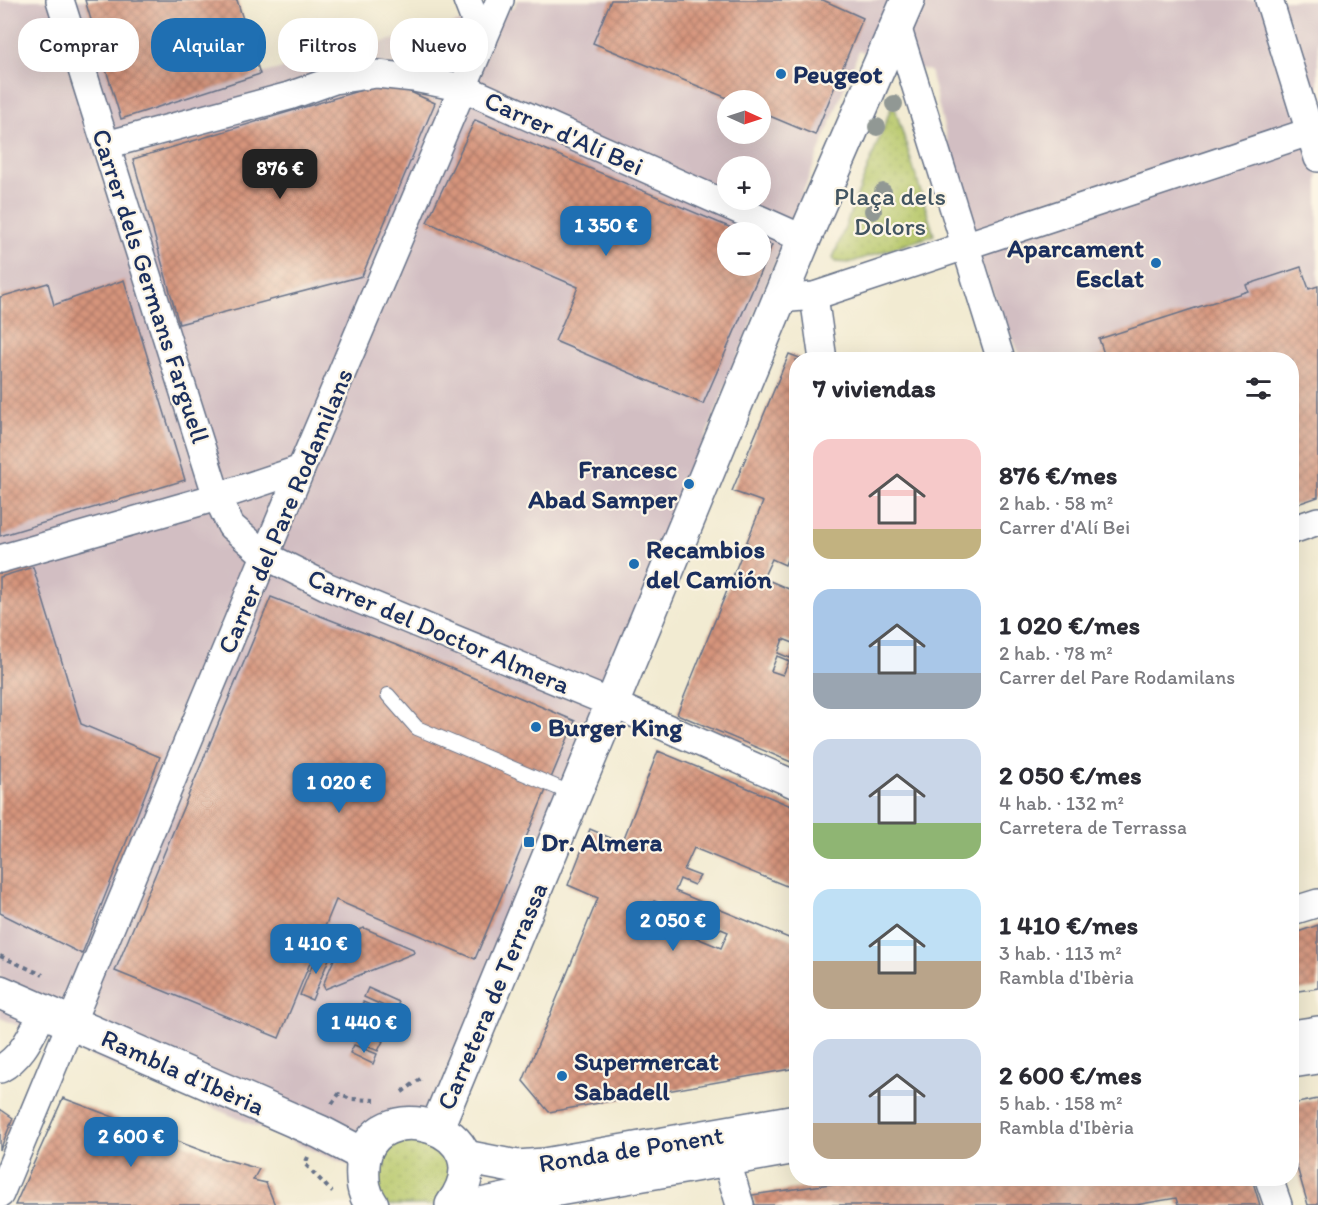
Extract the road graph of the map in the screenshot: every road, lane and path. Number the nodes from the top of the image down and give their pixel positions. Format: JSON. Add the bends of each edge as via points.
{"nodes":[{"id":1,"x":60,"y":0,"type":"edge"},
{"id":2,"x":467,"y":0,"type":"edge"},
{"id":3,"x":500,"y":0,"type":"edge"},
{"id":4,"x":1269,"y":0,"type":"edge"},
{"id":5,"x":902,"y":13,"type":"edge"},
{"id":6,"x":474,"y":18,"type":"edge"},
{"id":7,"x":488,"y":29,"type":"edge"},
{"id":8,"x":470,"y":72,"type":"edge"},
{"id":9,"x":464,"y":88,"type":"junction"},
{"id":10,"x":1314,"y":130,"type":"edge"},
{"id":11,"x":106,"y":145,"type":"junction"},
{"id":12,"x":1318,"y":158,"type":"edge"},
{"id":13,"x":804,"y":239,"type":"junction"},
{"id":14,"x":966,"y":245,"type":"junction"},
{"id":15,"x":814,"y":296,"type":"junction"},
{"id":16,"x":780,"y":299,"type":"junction"},
{"id":17,"x":822,"y":352,"type":"edge"},
{"id":18,"x":999,"y":352,"type":"edge"},
{"id":19,"x":301,"y":469,"type":"junction"},
{"id":20,"x":217,"y":497,"type":"junction"},
{"id":21,"x":1318,"y":521,"type":"edge"},
{"id":22,"x":1299,"y":528,"type":"edge"},
{"id":23,"x":266,"y":556,"type":"junction"},
{"id":24,"x":0,"y":559,"type":"edge"},
{"id":25,"x":388,"y":695,"type":"dead end"},
{"id":26,"x":613,"y":704,"type":"junction"},
{"id":27,"x":789,"y":782,"type":"edge"},
{"id":28,"x":575,"y":795,"type":"junction"},
{"id":29,"x":1318,"y":903,"type":"edge"},
{"id":30,"x":1299,"y":909,"type":"edge"},
{"id":31,"x":0,"y":992,"type":"edge"},
{"id":32,"x":58,"y":1017,"type":"junction"},
{"id":33,"x":1318,"y":1032,"type":"edge"},
{"id":34,"x":1299,"y":1036,"type":"edge"},
{"id":35,"x":1318,"y":1057,"type":"edge"},
{"id":36,"x":1299,"y":1060,"type":"edge"},
{"id":37,"x":0,"y":1069,"type":"edge"},
{"id":38,"x":426,"y":1075,"type":"dead end"},
{"id":39,"x":339,"y":1094,"type":"dead end"},
{"id":40,"x":397,"y":1095,"type":"dead end"},
{"id":41,"x":377,"y":1100,"type":"dead end"},
{"id":42,"x":789,"y":1122,"type":"edge"},
{"id":43,"x":437,"y":1127,"type":"junction"},
{"id":44,"x":789,"y":1148,"type":"edge"},
{"id":45,"x":364,"y":1155,"type":"junction"},
{"id":46,"x":465,"y":1157,"type":"junction"},
{"id":47,"x":726,"y":1159,"type":"junction"},
{"id":48,"x":305,"y":1164,"type":"dead end"},
{"id":49,"x":1271,"y":1186,"type":"edge"},
{"id":50,"x":0,"y":1194,"type":"edge"},
{"id":51,"x":334,"y":1194,"type":"dead end"},
{"id":52,"x":372,"y":1205,"type":"edge"},
{"id":53,"x":452,"y":1205,"type":"edge"},
{"id":54,"x":481,"y":1205,"type":"edge"},
{"id":55,"x":740,"y":1205,"type":"edge"},
{"id":56,"x":1278,"y":1205,"type":"edge"}],
"edges":[{"from":1,"to":11,"type":"street","name":"Carrer dels Germans Farguell"},
{"from":2,"to":6,"type":"street"},
{"from":3,"to":7,"type":"street","name":"Carrer del Pare Rodamilans"},
{"from":4,"to":10,"type":"street"},
{"from":5,"to":13,"type":"main road","name":"Carretera de Terrassa"},
{"from":5,"to":14,"type":"street"},
{"from":8,"to":9,"type":"street","name":"Carrer del Pare Rodamilans"},
{"from":9,"to":11,"type":"street","name":"Carrer d'Alí Bei","via":[[377,74],[334,80]]},
{"from":9,"to":13,"type":"street","name":"Carrer d'Alí Bei"},
{"from":9,"to":19,"type":"street","name":"Carrer del Pare Rodamilans"},
{"from":10,"to":12,"type":"street"},
{"from":10,"to":14,"type":"street"},
{"from":11,"to":20,"type":"street","name":"Carrer dels Germans Farguell"},
{"from":13,"to":16,"type":"main road","name":"Carretera de Terrassa"},
{"from":14,"to":15,"type":"street"},
{"from":14,"to":18,"type":"street"},
{"from":15,"to":16,"type":"street"},
{"from":15,"to":17,"type":"street"},
{"from":16,"to":26,"type":"main road","name":"Carretera de Terrassa"},
{"from":19,"to":20,"type":"street"},
{"from":19,"to":23,"type":"street","name":"Carrer del Pare Rodamilans"},
{"from":20,"to":23,"type":"street","name":"Carrer dels Germans Farguell","via":[[231,526]]},
{"from":20,"to":24,"type":"street"},
{"from":21,"to":22,"type":"street"},
{"from":23,"to":26,"type":"street","name":"Carrer del Doctor Almera","via":[[326,586]]},
{"from":23,"to":32,"type":"street","name":"Carrer del Pare Rodamilans"},
{"from":25,"to":28,"type":"lane","via":[[417,728]]},
{"from":26,"to":27,"type":"street","name":"Carrer del Doctor Almera"},
{"from":26,"to":28,"type":"main road","name":"Carretera de Terrassa"},
{"from":28,"to":43,"type":"main road","name":"Carretera de Terrassa"},
{"from":29,"to":30,"type":"street"},
{"from":31,"to":32,"type":"main road","name":"Rambla d'Ibèria"},
{"from":32,"to":37,"type":"street"},
{"from":32,"to":45,"type":"main road","name":"Rambla d'Ibèria"},
{"from":32,"to":50,"type":"street"},
{"from":33,"to":34,"type":"main road"},
{"from":35,"to":36,"type":"main road"},
{"from":38,"to":40,"type":"path"},
{"from":39,"to":41,"type":"path","via":[[350,1099]]},
{"from":42,"to":46,"type":"main road","name":"Ronda de Ponent","via":[[544,1165],[516,1167]]},
{"from":43,"to":45,"type":"main road","via":[[423,1123],[398,1125],[376,1137]]},
{"from":43,"to":46,"type":"main road","via":[[450,1135]]},
{"from":44,"to":47,"type":"main road","name":"Ronda de Ponent"},
{"from":45,"to":52,"type":"main road","via":[[364,1187]]},
{"from":46,"to":53,"type":"main road","via":[[464,1184]]},
{"from":47,"to":54,"type":"main road","name":"Ronda de Ponent"},
{"from":47,"to":55,"type":"street"},
{"from":48,"to":51,"type":"path"},
{"from":49,"to":56,"type":"street"}]}
